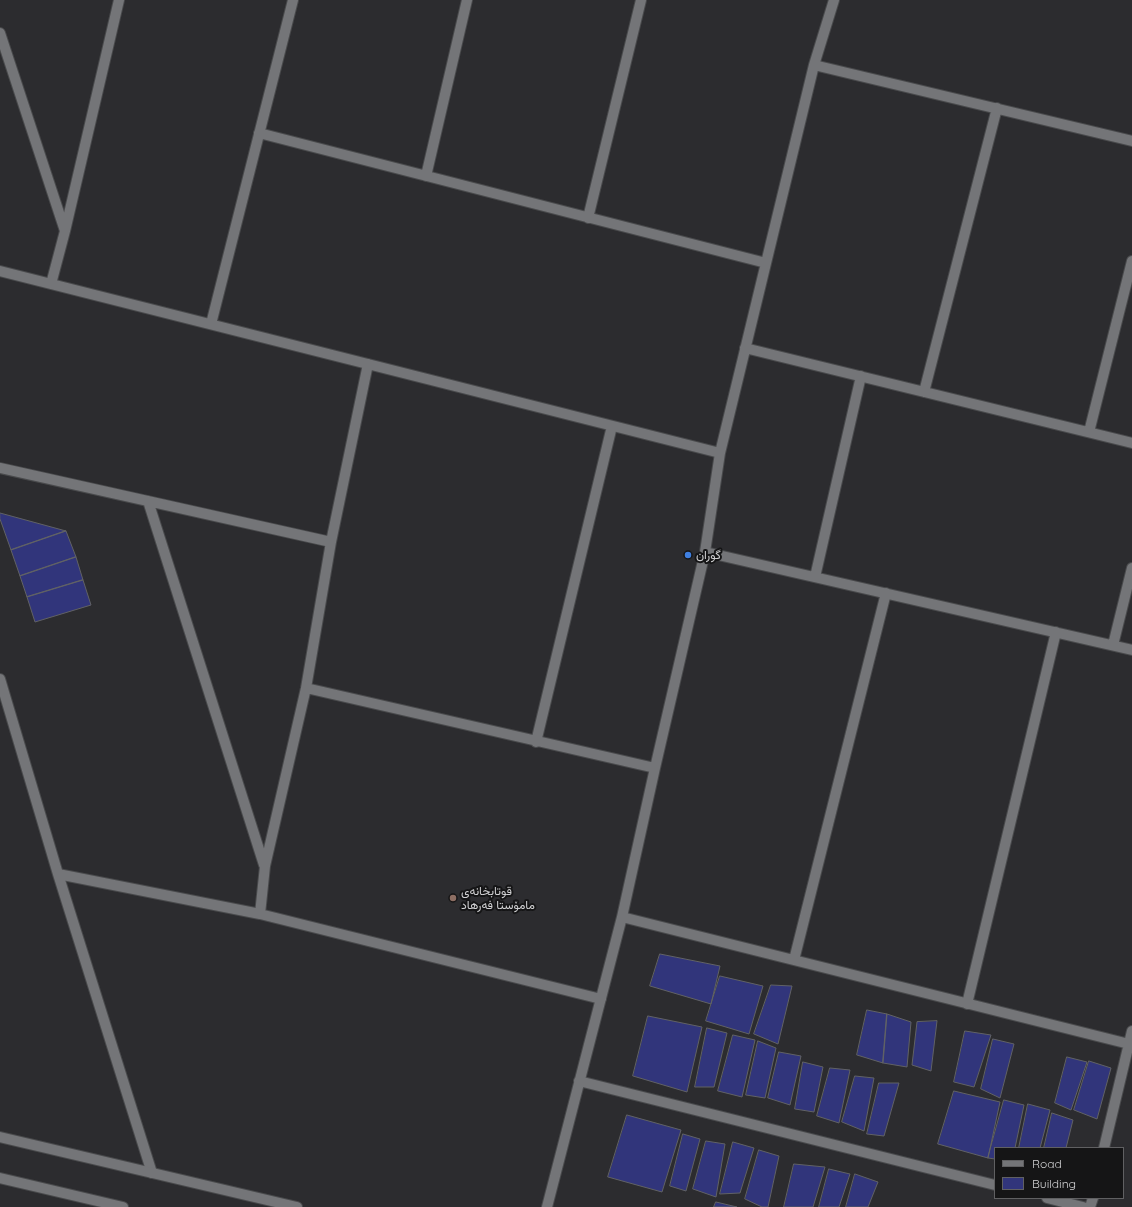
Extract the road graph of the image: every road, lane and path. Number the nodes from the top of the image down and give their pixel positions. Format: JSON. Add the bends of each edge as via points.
{"nodes":[{"id":1,"x":119,"y":0,"type":"edge"},
{"id":2,"x":293,"y":0,"type":"edge"},
{"id":3,"x":467,"y":0,"type":"edge"},
{"id":4,"x":641,"y":0,"type":"edge"},
{"id":5,"x":834,"y":0,"type":"edge"},
{"id":6,"x":0,"y":33,"type":"edge"},
{"id":7,"x":814,"y":65,"type":"junction"},
{"id":8,"x":997,"y":108,"type":"junction"},
{"id":9,"x":259,"y":133,"type":"junction"},
{"id":10,"x":1132,"y":141,"type":"edge"},
{"id":11,"x":426,"y":176,"type":"junction"},
{"id":12,"x":588,"y":218,"type":"junction"},
{"id":13,"x":64,"y":231,"type":"junction"},
{"id":14,"x":1132,"y":261,"type":"edge"},
{"id":15,"x":766,"y":263,"type":"junction"},
{"id":16,"x":0,"y":271,"type":"edge"},
{"id":17,"x":51,"y":284,"type":"junction"},
{"id":18,"x":211,"y":324,"type":"junction"},
{"id":19,"x":745,"y":348,"type":"junction"},
{"id":20,"x":368,"y":364,"type":"junction"},
{"id":21,"x":861,"y":376,"type":"junction"},
{"id":22,"x":924,"y":392,"type":"junction"},
{"id":23,"x":612,"y":426,"type":"junction"},
{"id":24,"x":1089,"y":432,"type":"junction"},
{"id":25,"x":1132,"y":443,"type":"edge"},
{"id":26,"x":720,"y":453,"type":"junction"},
{"id":27,"x":0,"y":468,"type":"edge"},
{"id":28,"x":148,"y":502,"type":"junction"},
{"id":29,"x":331,"y":542,"type":"junction"},
{"id":30,"x":705,"y":552,"type":"junction"},
{"id":31,"x":1132,"y":568,"type":"edge"},
{"id":32,"x":815,"y":577,"type":"junction"},
{"id":33,"x":886,"y":593,"type":"junction"},
{"id":34,"x":1056,"y":632,"type":"junction"},
{"id":35,"x":1112,"y":645,"type":"junction"},
{"id":36,"x":1132,"y":650,"type":"edge"},
{"id":37,"x":0,"y":679,"type":"edge"},
{"id":38,"x":306,"y":688,"type":"junction"},
{"id":39,"x":536,"y":742,"type":"junction"},
{"id":40,"x":655,"y":768,"type":"junction"},
{"id":41,"x":265,"y":866,"type":"junction"},
{"id":42,"x":58,"y":874,"type":"junction"},
{"id":43,"x":260,"y":914,"type":"junction"},
{"id":44,"x":622,"y":917,"type":"junction"},
{"id":45,"x":794,"y":960,"type":"junction"},
{"id":46,"x":601,"y":999,"type":"junction"},
{"id":47,"x":967,"y":1004,"type":"junction"},
{"id":48,"x":1132,"y":1031,"type":"edge"},
{"id":49,"x":1129,"y":1044,"type":"junction"},
{"id":50,"x":579,"y":1082,"type":"junction"},
{"id":51,"x":0,"y":1137,"type":"edge"},
{"id":52,"x":1104,"y":1147,"type":"edge"},
{"id":53,"x":152,"y":1173,"type":"junction"},
{"id":54,"x":0,"y":1178,"type":"edge"},
{"id":55,"x":994,"y":1185,"type":"edge"},
{"id":56,"x":1050,"y":1199,"type":"edge"},
{"id":57,"x":123,"y":1207,"type":"edge"},
{"id":58,"x":297,"y":1207,"type":"edge"},
{"id":59,"x":548,"y":1207,"type":"edge"},
{"id":60,"x":1083,"y":1207,"type":"edge"}],
"edges":[{"from":1,"to":13,"type":"street"},
{"from":2,"to":9,"type":"street"},
{"from":3,"to":11,"type":"street"},
{"from":4,"to":12,"type":"street"},
{"from":5,"to":7,"type":"street"},
{"from":6,"to":13,"type":"street"},
{"from":7,"to":8,"type":"street"},
{"from":7,"to":15,"type":"street"},
{"from":8,"to":10,"type":"street"},
{"from":8,"to":22,"type":"street"},
{"from":9,"to":11,"type":"street"},
{"from":9,"to":18,"type":"street"},
{"from":11,"to":12,"type":"street"},
{"from":12,"to":15,"type":"street"},
{"from":13,"to":17,"type":"street"},
{"from":14,"to":24,"type":"street"},
{"from":15,"to":19,"type":"street"},
{"from":16,"to":17,"type":"street"},
{"from":17,"to":18,"type":"street"},
{"from":18,"to":20,"type":"street"},
{"from":19,"to":21,"type":"street"},
{"from":19,"to":26,"type":"street"},
{"from":20,"to":23,"type":"street"},
{"from":20,"to":29,"type":"street"},
{"from":21,"to":22,"type":"street"},
{"from":21,"to":32,"type":"street"},
{"from":22,"to":24,"type":"street"},
{"from":23,"to":26,"type":"street"},
{"from":23,"to":39,"type":"street"},
{"from":24,"to":25,"type":"street"},
{"from":26,"to":30,"type":"street"},
{"from":27,"to":28,"type":"street"},
{"from":28,"to":29,"type":"street"},
{"from":28,"to":41,"type":"street"},
{"from":29,"to":38,"type":"street"},
{"from":30,"to":32,"type":"street"},
{"from":30,"to":40,"type":"street"},
{"from":31,"to":35,"type":"street"},
{"from":32,"to":33,"type":"street"},
{"from":33,"to":34,"type":"street"},
{"from":33,"to":45,"type":"street"},
{"from":34,"to":35,"type":"street"},
{"from":34,"to":47,"type":"street"},
{"from":35,"to":36,"type":"street"},
{"from":37,"to":42,"type":"street"},
{"from":38,"to":39,"type":"street"},
{"from":38,"to":41,"type":"street"},
{"from":39,"to":40,"type":"street"},
{"from":40,"to":44,"type":"street"},
{"from":41,"to":43,"type":"street"},
{"from":42,"to":43,"type":"street"},
{"from":42,"to":53,"type":"street"},
{"from":43,"to":46,"type":"street"},
{"from":44,"to":45,"type":"street"},
{"from":44,"to":46,"type":"street"},
{"from":45,"to":47,"type":"street"},
{"from":46,"to":50,"type":"street"},
{"from":47,"to":49,"type":"street"},
{"from":48,"to":49,"type":"street"},
{"from":49,"to":52,"type":"street"},
{"from":50,"to":55,"type":"street"},
{"from":50,"to":59,"type":"street"},
{"from":51,"to":53,"type":"street"},
{"from":53,"to":58,"type":"street"},
{"from":54,"to":57,"type":"street"},
{"from":56,"to":60,"type":"street"}]}
